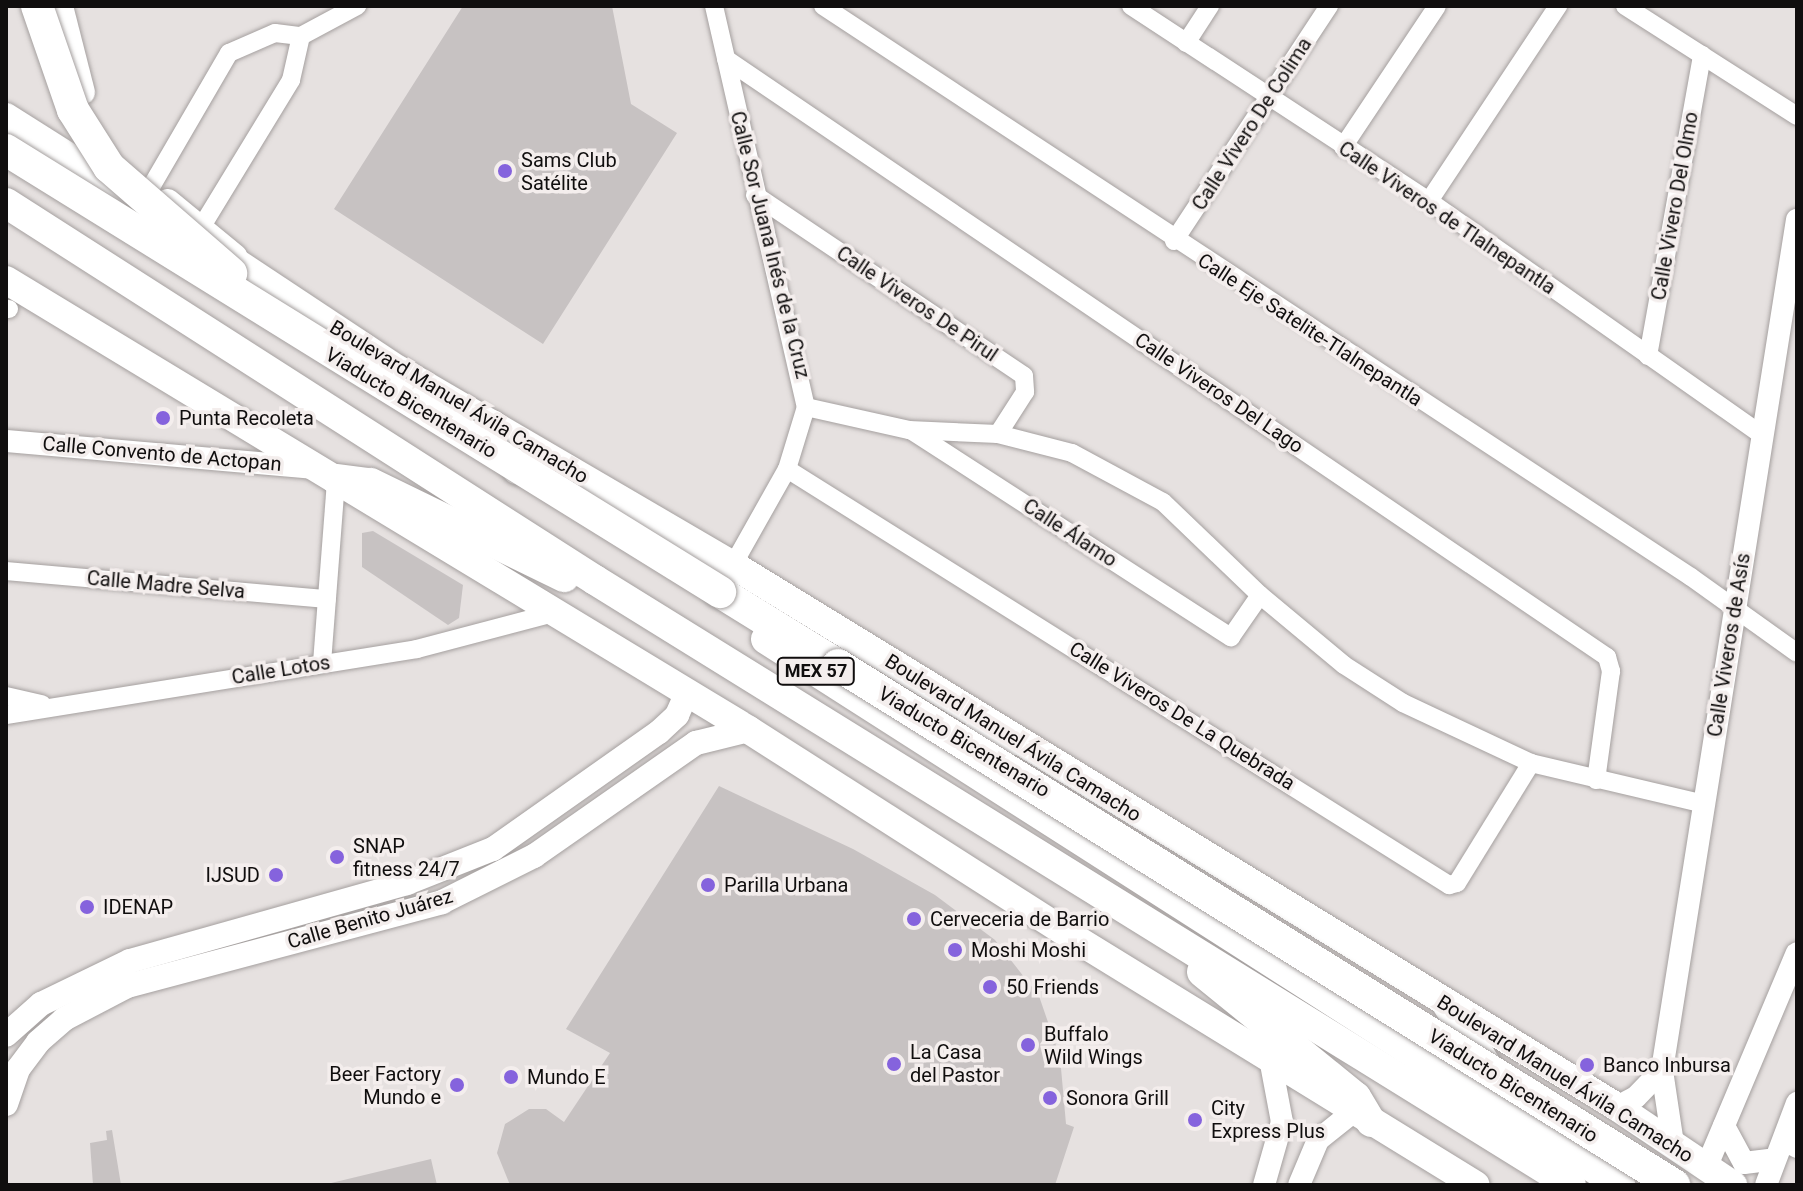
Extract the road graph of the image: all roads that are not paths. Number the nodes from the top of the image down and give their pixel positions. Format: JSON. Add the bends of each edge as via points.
{"nodes":[{"id":1,"x":37,"y":6,"type":"edge"},
{"id":2,"x":61,"y":6,"type":"edge"},
{"id":3,"x":357,"y":6,"type":"edge"},
{"id":4,"x":714,"y":6,"type":"edge"},
{"id":5,"x":823,"y":6,"type":"edge"},
{"id":6,"x":1131,"y":6,"type":"edge"},
{"id":7,"x":1210,"y":6,"type":"edge"},
{"id":8,"x":1329,"y":6,"type":"edge"},
{"id":9,"x":1437,"y":6,"type":"edge"},
{"id":10,"x":1558,"y":6,"type":"edge"},
{"id":11,"x":1625,"y":6,"type":"edge"},
{"id":12,"x":1651,"y":13,"type":"edge"},
{"id":13,"x":301,"y":36,"type":"junction"},
{"id":14,"x":1186,"y":43,"type":"junction"},
{"id":15,"x":1702,"y":55,"type":"junction"},
{"id":16,"x":726,"y":59,"type":"junction"},
{"id":17,"x":1269,"y":100,"type":"junction"},
{"id":18,"x":1797,"y":116,"type":"edge"},
{"id":19,"x":6,"y":117,"type":"edge"},
{"id":20,"x":1343,"y":147,"type":"junction"},
{"id":21,"x":6,"y":150,"type":"edge"},
{"id":22,"x":6,"y":167,"type":"edge"},
{"id":23,"x":151,"y":187,"type":"junction"},
{"id":24,"x":755,"y":195,"type":"junction"},
{"id":25,"x":1429,"y":201,"type":"junction"},
{"id":26,"x":6,"y":203,"type":"edge"},
{"id":27,"x":1797,"y":220,"type":"edge"},
{"id":28,"x":202,"y":226,"type":"junction"},
{"id":29,"x":1174,"y":241,"type":"junction"},
{"id":30,"x":249,"y":269,"type":"junction"},
{"id":31,"x":6,"y":280,"type":"edge"},
{"id":32,"x":309,"y":341,"type":"junction"},
{"id":33,"x":1648,"y":356,"type":"junction"},
{"id":34,"x":806,"y":407,"type":"junction"},
{"id":35,"x":492,"y":425,"type":"junction"},
{"id":36,"x":909,"y":430,"type":"junction"},
{"id":37,"x":998,"y":434,"type":"junction"},
{"id":38,"x":1760,"y":434,"type":"junction"},
{"id":39,"x":6,"y":441,"type":"edge"},
{"id":40,"x":787,"y":469,"type":"junction"},
{"id":41,"x":327,"y":474,"type":"junction"},
{"id":42,"x":526,"y":485,"type":"junction"},
{"id":43,"x":733,"y":565,"type":"junction"},
{"id":44,"x":6,"y":571,"type":"edge"},
{"id":45,"x":595,"y":580,"type":"junction"},
{"id":46,"x":1260,"y":595,"type":"junction"},
{"id":47,"x":327,"y":599,"type":"junction"},
{"id":48,"x":1735,"y":612,"type":"junction"},
{"id":49,"x":553,"y":613,"type":"junction"},
{"id":50,"x":1797,"y":653,"type":"edge"},
{"id":51,"x":322,"y":663,"type":"junction"},
{"id":52,"x":687,"y":693,"type":"junction"},
{"id":53,"x":6,"y":696,"type":"edge"},
{"id":54,"x":46,"y":705,"type":"junction"},
{"id":55,"x":6,"y":715,"type":"edge"},
{"id":56,"x":749,"y":730,"type":"junction"},
{"id":57,"x":925,"y":740,"type":"junction"},
{"id":58,"x":1016,"y":740,"type":"junction"},
{"id":59,"x":1531,"y":763,"type":"junction"},
{"id":60,"x":1596,"y":780,"type":"junction"},
{"id":61,"x":1704,"y":804,"type":"junction"},
{"id":62,"x":524,"y":831,"type":"junction"},
{"id":63,"x":534,"y":856,"type":"junction"},
{"id":64,"x":1186,"y":947,"type":"junction"},
{"id":65,"x":1797,"y":953,"type":"edge"},
{"id":66,"x":1447,"y":1004,"type":"junction"},
{"id":67,"x":6,"y":1035,"type":"edge"},
{"id":68,"x":1269,"y":1053,"type":"junction"},
{"id":69,"x":1662,"y":1070,"type":"junction"},
{"id":70,"x":1797,"y":1103,"type":"edge"},
{"id":71,"x":6,"y":1104,"type":"edge"},
{"id":72,"x":1617,"y":1107,"type":"junction"},
{"id":73,"x":1362,"y":1117,"type":"junction"},
{"id":74,"x":1524,"y":1123,"type":"junction"},
{"id":75,"x":1724,"y":1126,"type":"junction"},
{"id":76,"x":1673,"y":1144,"type":"junction"},
{"id":77,"x":1785,"y":1150,"type":"edge"},
{"id":78,"x":1706,"y":1168,"type":"junction"},
{"id":79,"x":1264,"y":1185,"type":"edge"},
{"id":80,"x":1299,"y":1185,"type":"edge"},
{"id":81,"x":1476,"y":1185,"type":"edge"},
{"id":82,"x":1571,"y":1185,"type":"edge"},
{"id":83,"x":1620,"y":1185,"type":"edge"},
{"id":84,"x":1674,"y":1185,"type":"edge"},
{"id":85,"x":1733,"y":1185,"type":"edge"},
{"id":86,"x":1766,"y":1185,"type":"edge"}],
"edges":[{"from":1,"to":32,"type":"highway","bridge":true,"via":[[73,110],[109,167]]},
{"from":2,"to":23,"type":"main road","via":[[76,74],[92,114],[113,150]]},
{"from":3,"to":13,"type":"street"},
{"from":4,"to":16,"type":"street","name":"Calle Sor Juana Inés de la Cruz"},
{"from":5,"to":29,"type":"street","name":"Calle Eje Satelite-Tlalnepantla"},
{"from":6,"to":14,"type":"street","name":"Calle Viveros de Tlalnepantla"},
{"from":7,"to":14,"type":"street"},
{"from":8,"to":17,"type":"street","name":"Calle Vivero De Colima"},
{"from":9,"to":20,"type":"street"},
{"from":10,"to":25,"type":"street"},
{"from":11,"to":12,"type":"street"},
{"from":12,"to":15,"type":"street"},
{"from":13,"to":23,"type":"street","via":[[275,33],[229,53]]},
{"from":13,"to":28,"type":"street","via":[[291,80]]},
{"from":14,"to":17,"type":"street","name":"Calle Viveros de Tlalnepantla"},
{"from":15,"to":18,"type":"street"},
{"from":15,"to":33,"type":"street","name":"Calle Vivero Del Olmo"},
{"from":16,"to":24,"type":"street","name":"Calle Sor Juana Inés de la Cruz"},
{"from":16,"to":60,"type":"street","name":"Calle Viveros Del Lago","via":[[1607,657],[1611,671]]},
{"from":17,"to":20,"type":"street","name":"Calle Viveros de Tlalnepantla"},
{"from":17,"to":29,"type":"street","name":"Calle Vivero De Colima"},
{"from":19,"to":30,"type":"main road","name":"Boulevard Manuel Ávila Camacho"},
{"from":20,"to":25,"type":"street","name":"Calle Viveros de Tlalnepantla"},
{"from":21,"to":32,"type":"highway","name":"Viaducto Bicentenario","bridge":true},
{"from":22,"to":42,"type":"highway","name":"Boulevard Manuel Ávila Camacho","number":"MEX 57"},
{"from":23,"to":28,"type":"main road"},
{"from":24,"to":34,"type":"street","name":"Calle Sor Juana Inés de la Cruz"},
{"from":24,"to":37,"type":"street","name":"Calle Viveros De Pirul","via":[[1024,376],[1025,392]]},
{"from":25,"to":33,"type":"street","name":"Calle Viveros de Tlalnepantla"},
{"from":26,"to":45,"type":"highway","number":"MEX 57"},
{"from":27,"to":38,"type":"street","name":"Calle Viveros de Asís"},
{"from":28,"to":30,"type":"main road"},
{"from":29,"to":48,"type":"street","name":"Calle Eje Satelite-Tlalnepantla","via":[[1691,577]]},
{"from":30,"to":35,"type":"main road","name":"Boulevard Manuel Ávila Camacho"},
{"from":31,"to":41,"type":"main road"},
{"from":32,"to":84,"type":"highway","name":"Viaducto Bicentenario","bridge":true},
{"from":33,"to":38,"type":"street","name":"Calle Viveros de Tlalnepantla"},
{"from":34,"to":36,"type":"street"},
{"from":34,"to":40,"type":"street","name":"Calle Sor Juana Inés de la Cruz"},
{"from":35,"to":42,"type":"highway"},
{"from":35,"to":43,"type":"main road","name":"Boulevard Manuel Ávila Camacho"},
{"from":36,"to":37,"type":"street"},
{"from":36,"to":46,"type":"street","name":"Calle Álamo","via":[[1231,637]]},
{"from":37,"to":46,"type":"street","via":[[1072,453],[1137,485],[1192,525]]},
{"from":38,"to":48,"type":"street","name":"Calle Viveros de Asís"},
{"from":39,"to":41,"type":"street","name":"Calle Convento de Actopan"},
{"from":40,"to":43,"type":"street","name":"Calle Sor Juana Inés de la Cruz"},
{"from":40,"to":59,"type":"street","name":"Calle Viveros De La Quebrada","via":[[1449,885],[1457,883]]},
{"from":41,"to":45,"type":"highway","via":[[371,483],[555,576]]},
{"from":41,"to":47,"type":"street"},
{"from":41,"to":49,"type":"main road"},
{"from":42,"to":57,"type":"highway","name":"Boulevard Manuel Ávila Camacho","number":"MEX 57"},
{"from":43,"to":58,"type":"main road","name":"Boulevard Manuel Ávila Camacho"},
{"from":44,"to":47,"type":"street","name":"Calle Madre Selva"},
{"from":45,"to":64,"type":"highway","number":"MEX 57"},
{"from":46,"to":59,"type":"street","via":[[1344,665],[1403,703]]},
{"from":47,"to":51,"type":"street"},
{"from":48,"to":50,"type":"street","name":"Calle Eje Satelite-Tlalnepantla"},
{"from":48,"to":61,"type":"street","name":"Calle Viveros de Asís"},
{"from":49,"to":51,"type":"street","name":"Calle Lotos","via":[[417,649]]},
{"from":49,"to":52,"type":"main road"},
{"from":51,"to":54,"type":"street","name":"Calle Lotos"},
{"from":52,"to":56,"type":"main road"},
{"from":52,"to":62,"type":"main road","name":"Calle Benito Juárez","via":[[677,715],[659,732]]},
{"from":53,"to":54,"type":"street"},
{"from":54,"to":55,"type":"street","name":"Calle Lotos"},
{"from":56,"to":63,"type":"main road","name":"Calle Benito Juárez","via":[[696,743]]},
{"from":56,"to":68,"type":"main road","via":[[1084,944]]},
{"from":57,"to":58,"type":"highway"},
{"from":57,"to":74,"type":"highway","name":"Boulevard Manuel Ávila Camacho","number":"MEX 57"},
{"from":58,"to":66,"type":"main road","name":"Boulevard Manuel Ávila Camacho"},
{"from":59,"to":60,"type":"street"},
{"from":60,"to":61,"type":"street"},
{"from":61,"to":69,"type":"street","name":"Calle Viveros de Asís"},
{"from":62,"to":63,"type":"street"},
{"from":62,"to":67,"type":"main road","name":"Calle Benito Juárez","via":[[459,865],[407,883],[130,961],[41,1004]]},
{"from":63,"to":71,"type":"main road","name":"Calle Benito Juárez","via":[[442,902],[127,986],[64,1019],[38,1042],[18,1069]]},
{"from":64,"to":73,"type":"highway","via":[[1206,979],[1356,1097]]},
{"from":64,"to":82,"type":"highway","number":"MEX 57"},
{"from":65,"to":75,"type":"street"},
{"from":66,"to":72,"type":"main road","name":"Boulevard Manuel Ávila Camacho"},
{"from":66,"to":74,"type":"highway"},
{"from":68,"to":73,"type":"main road"},
{"from":68,"to":79,"type":"street","via":[[1282,1122]]},
{"from":69,"to":72,"type":"street","via":[[1636,1097]]},
{"from":69,"to":76,"type":"street","name":"Calle Viveros de Asís"},
{"from":70,"to":77,"type":"street"},
{"from":72,"to":76,"type":"main road","name":"Boulevard Manuel Ávila Camacho"},
{"from":73,"to":80,"type":"street","via":[[1318,1140]]},
{"from":73,"to":81,"type":"main road"},
{"from":74,"to":83,"type":"highway","name":"Boulevard Manuel Ávila Camacho","number":"MEX 57"},
{"from":75,"to":77,"type":"street","via":[[1744,1163]]},
{"from":75,"to":78,"type":"street"},
{"from":76,"to":78,"type":"main road","name":"Boulevard Manuel Ávila Camacho"},
{"from":77,"to":86,"type":"street"},
{"from":78,"to":85,"type":"main road","name":"Boulevard Manuel Ávila Camacho"}]}
